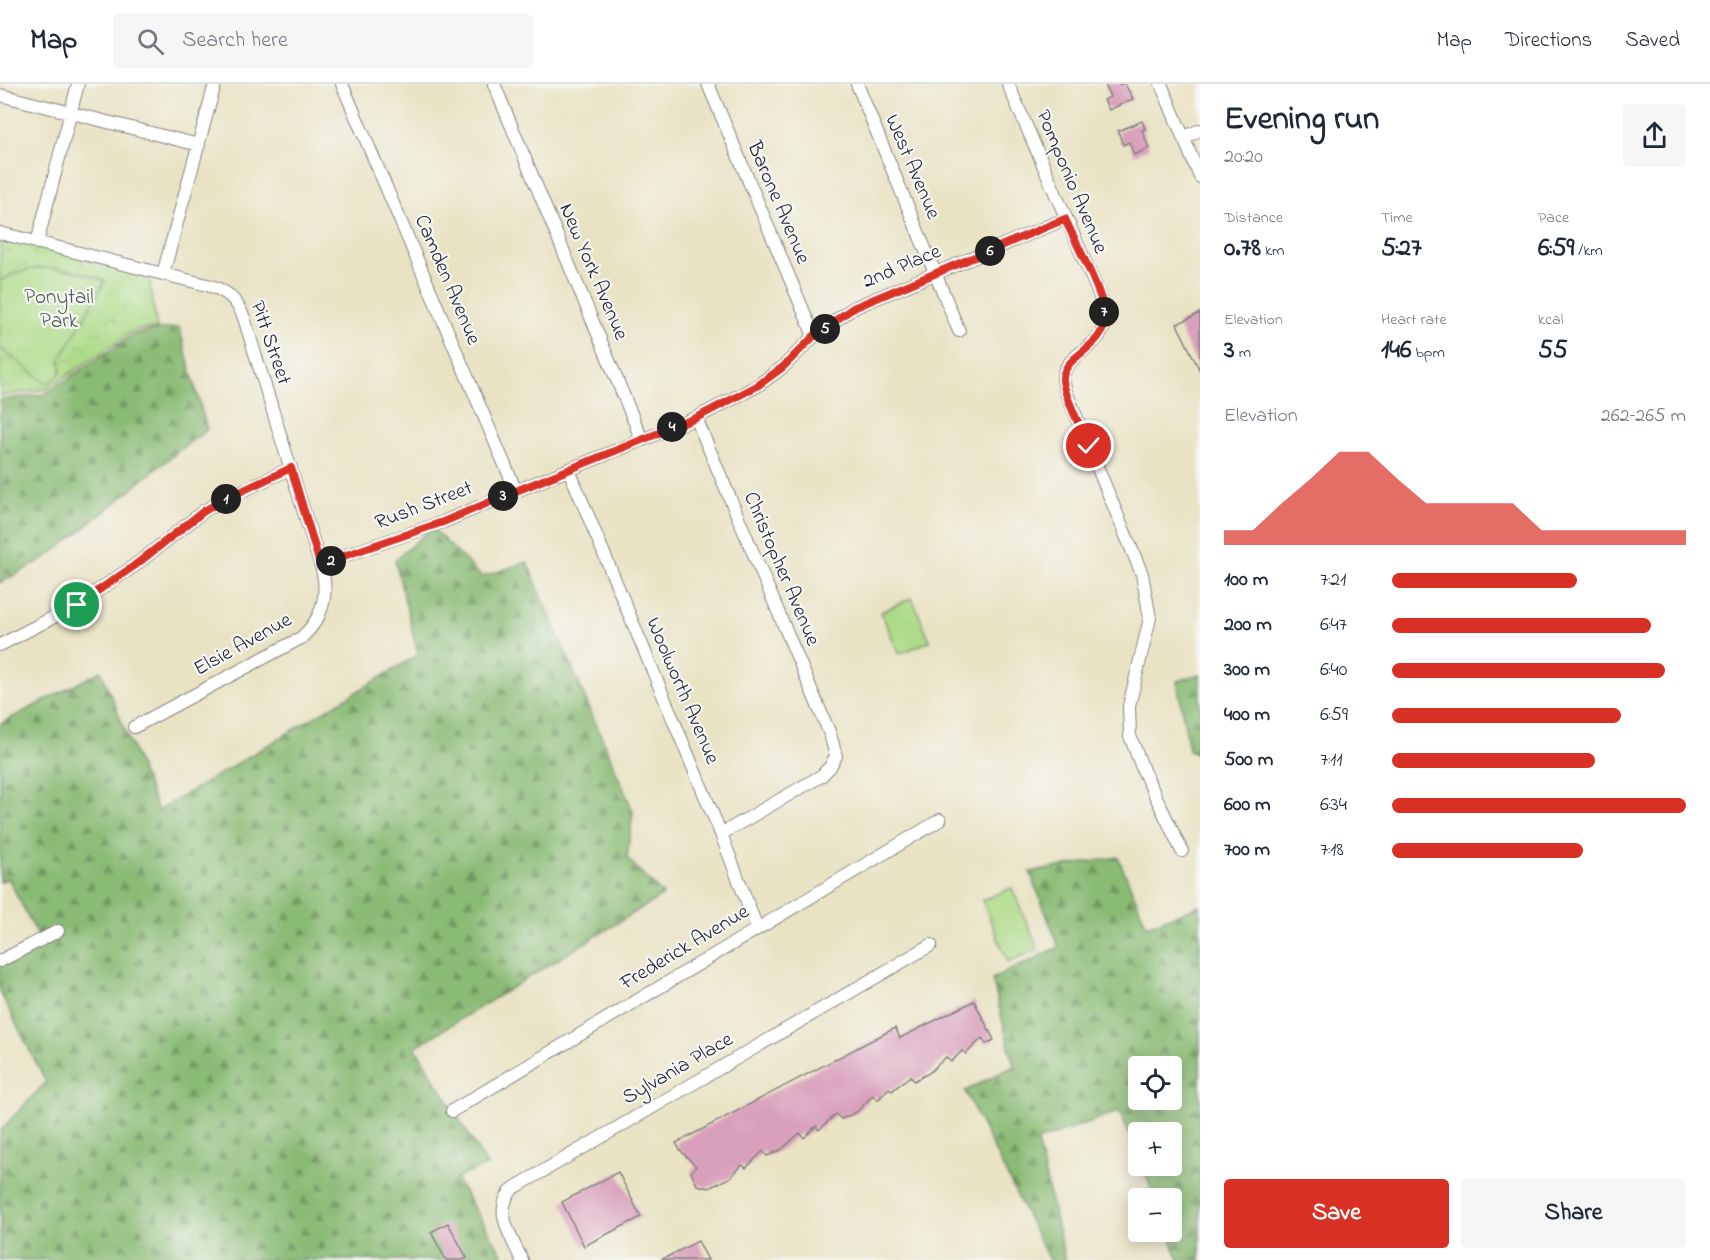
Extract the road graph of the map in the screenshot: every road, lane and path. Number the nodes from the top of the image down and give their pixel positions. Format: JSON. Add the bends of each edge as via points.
{"nodes":[{"id":1,"x":78,"y":84,"type":"edge"},
{"id":2,"x":214,"y":84,"type":"edge"},
{"id":3,"x":342,"y":84,"type":"edge"},
{"id":4,"x":494,"y":84,"type":"edge"},
{"id":5,"x":708,"y":84,"type":"edge"},
{"id":6,"x":857,"y":84,"type":"edge"},
{"id":7,"x":1008,"y":84,"type":"edge"},
{"id":8,"x":1161,"y":84,"type":"edge"},
{"id":9,"x":0,"y":95,"type":"edge"},
{"id":10,"x":71,"y":114,"type":"junction"},
{"id":11,"x":1200,"y":130,"type":"edge"},
{"id":12,"x":1183,"y":138,"type":"junction"},
{"id":13,"x":199,"y":145,"type":"junction"},
{"id":14,"x":1200,"y":177,"type":"edge"},
{"id":15,"x":1065,"y":219,"type":"junction"},
{"id":16,"x":0,"y":233,"type":"edge"},
{"id":17,"x":37,"y":243,"type":"junction"},
{"id":18,"x":163,"y":274,"type":"junction"},
{"id":19,"x":936,"y":274,"type":"junction"},
{"id":20,"x":959,"y":331,"type":"dead end"},
{"id":21,"x":814,"y":336,"type":"junction"},
{"id":22,"x":696,"y":418,"type":"junction"},
{"id":23,"x":642,"y":440,"type":"junction"},
{"id":24,"x":291,"y":468,"type":"junction"},
{"id":25,"x":569,"y":470,"type":"junction"},
{"id":26,"x":516,"y":491,"type":"junction"},
{"id":27,"x":320,"y":564,"type":"junction"},
{"id":28,"x":0,"y":645,"type":"edge"},
{"id":29,"x":134,"y":728,"type":"dead end"},
{"id":30,"x":940,"y":820,"type":"dead end"},
{"id":31,"x":721,"y":834,"type":"junction"},
{"id":32,"x":1182,"y":851,"type":"dead end"},
{"id":33,"x":757,"y":928,"type":"junction"},
{"id":34,"x":58,"y":931,"type":"dead end"},
{"id":35,"x":931,"y":945,"type":"dead end"},
{"id":36,"x":0,"y":961,"type":"edge"},
{"id":37,"x":452,"y":1111,"type":"dead end"},
{"id":38,"x":522,"y":1260,"type":"edge"}],
"edges":[{"from":1,"to":10,"type":"street"},
{"from":2,"to":13,"type":"street"},
{"from":3,"to":26,"type":"street","name":"Camden Avenue"},
{"from":4,"to":23,"type":"street","name":"New York Avenue"},
{"from":5,"to":21,"type":"street","name":"Barone Avenue"},
{"from":6,"to":19,"type":"street","name":"West Avenue"},
{"from":7,"to":15,"type":"street","name":"Pomponio Avenue"},
{"from":8,"to":12,"type":"street"},
{"from":9,"to":10,"type":"street"},
{"from":10,"to":13,"type":"street"},
{"from":10,"to":17,"type":"street"},
{"from":11,"to":12,"type":"street"},
{"from":12,"to":14,"type":"street"},
{"from":13,"to":18,"type":"street"},
{"from":15,"to":19,"type":"street","name":"2nd Place"},
{"from":15,"to":32,"type":"street","name":"Pomponio Avenue","via":[[1100,296],[1105,316],[1094,343],[1067,368],[1063,377],[1142,574],[1150,618],[1129,706],[1130,736]]},
{"from":16,"to":17,"type":"street","name":"Pitt Street"},
{"from":17,"to":18,"type":"street","name":"Pitt Street"},
{"from":18,"to":24,"type":"street","name":"Pitt Street","via":[[223,290],[239,305]]},
{"from":19,"to":20,"type":"street","name":"West Avenue"},
{"from":19,"to":21,"type":"street","name":"2nd Place","via":[[853,308]]},
{"from":21,"to":22,"type":"street","name":"2nd Place","via":[[757,386]]},
{"from":22,"to":23,"type":"street","name":"2nd Place"},
{"from":22,"to":31,"type":"street","name":"Christopher Avenue","via":[[836,756],[821,776]]},
{"from":23,"to":25,"type":"street","name":"Rush Street"},
{"from":24,"to":27,"type":"street","name":"Pitt Street"},
{"from":24,"to":28,"type":"street","via":[[204,511],[77,605]]},
{"from":25,"to":26,"type":"street","name":"Rush Street"},
{"from":25,"to":31,"type":"street","name":"Woolworth Avenue"},
{"from":26,"to":27,"type":"street","name":"Rush Street","via":[[443,522]]},
{"from":27,"to":29,"type":"street","name":"Elsie Avenue","via":[[325,597],[310,630]]},
{"from":30,"to":33,"type":"street","name":"Frederick Avenue"},
{"from":31,"to":33,"type":"street","name":"Woolworth Avenue"},
{"from":33,"to":37,"type":"street","name":"Frederick Avenue"},
{"from":34,"to":36,"type":"street"},
{"from":35,"to":38,"type":"street","name":"Sylvania Place","via":[[514,1188],[507,1194],[504,1221]]}]}
